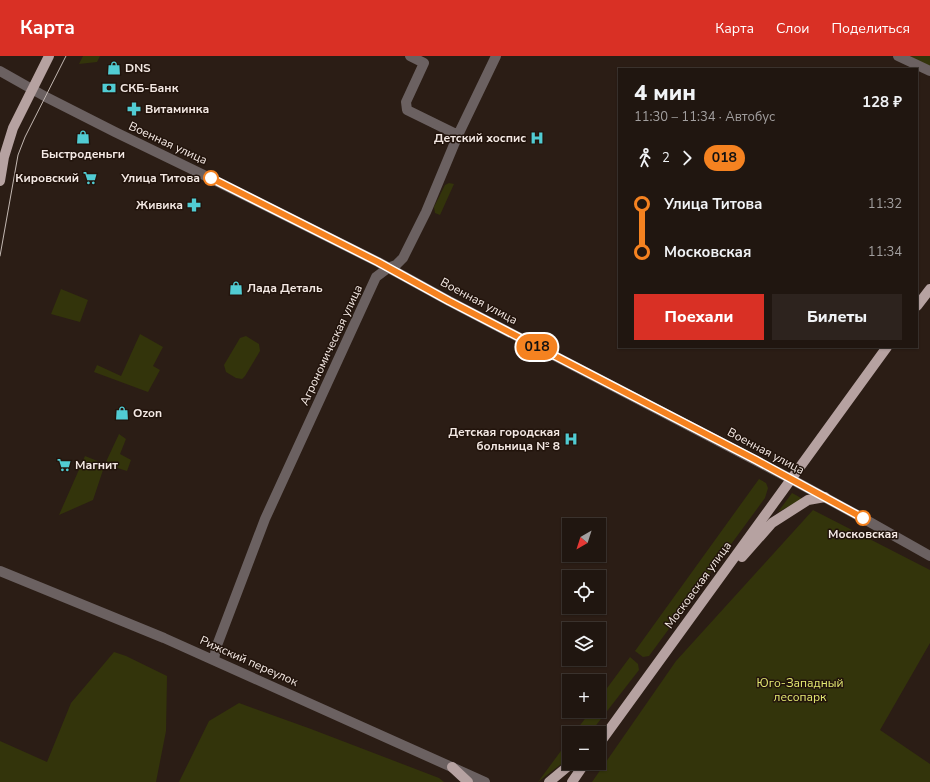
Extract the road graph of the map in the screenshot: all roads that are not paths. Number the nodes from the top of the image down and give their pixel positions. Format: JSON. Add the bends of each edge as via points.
{"nodes":[{"id":1,"x":49,"y":56,"type":"edge"},
{"id":2,"x":410,"y":56,"type":"edge"},
{"id":3,"x":496,"y":56,"type":"edge"},
{"id":4,"x":898,"y":56,"type":"edge"},
{"id":5,"x":930,"y":71,"type":"edge"},
{"id":6,"x":0,"y":72,"type":"edge"},
{"id":7,"x":32,"y":89,"type":"junction"},
{"id":8,"x":458,"y":135,"type":"junction"},
{"id":9,"x":0,"y":181,"type":"edge"},
{"id":10,"x":388,"y":268,"type":"junction"},
{"id":11,"x":930,"y":289,"type":"edge"},
{"id":12,"x":918,"y":305,"type":"edge"},
{"id":13,"x":886,"y":348,"type":"edge"},
{"id":14,"x":791,"y":479,"type":"junction"},
{"id":15,"x":825,"y":497,"type":"junction"},
{"id":16,"x":930,"y":556,"type":"edge"},
{"id":17,"x":730,"y":564,"type":"junction"},
{"id":18,"x":0,"y":570,"type":"edge"},
{"id":19,"x":214,"y":660,"type":"junction"},
{"id":20,"x":626,"y":706,"type":"junction"},
{"id":21,"x":606,"y":728,"type":"edge"},
{"id":22,"x":606,"y":734,"type":"edge"},
{"id":23,"x":452,"y":767,"type":"junction"},
{"id":24,"x":564,"y":770,"type":"edge"},
{"id":25,"x":580,"y":770,"type":"edge"},
{"id":26,"x":468,"y":782,"type":"edge"},
{"id":27,"x":485,"y":782,"type":"edge"},
{"id":28,"x":549,"y":782,"type":"edge"},
{"id":29,"x":572,"y":782,"type":"edge"}],
"edges":[{"from":1,"to":7,"type":"main road"},
{"from":2,"to":8,"type":"street","via":[[424,63],[406,102],[407,110]]},
{"from":3,"to":8,"type":"street","name":"Агрономическая улица"},
{"from":4,"to":5,"type":"street"},
{"from":6,"to":7,"type":"street","name":"Военная улица"},
{"from":7,"to":9,"type":"main road","via":[[9,139]]},
{"from":7,"to":10,"type":"street","name":"Военная улица"},
{"from":8,"to":10,"type":"street","name":"Агрономическая улица","via":[[426,212],[403,258],[396,266]]},
{"from":10,"to":14,"type":"street","name":"Военная улица"},
{"from":10,"to":19,"type":"street","name":"Агрономическая улица","via":[[376,277],[281,482],[216,648]]},
{"from":11,"to":12,"type":"main road"},
{"from":13,"to":14,"type":"main road","name":"Московская улица"},
{"from":14,"to":15,"type":"street","name":"Военная улица"},
{"from":14,"to":17,"type":"main road","name":"Московская улица"},
{"from":15,"to":16,"type":"street","name":"Военная улица"},
{"from":15,"to":17,"type":"main road","via":[[808,500],[772,524],[740,558]]},
{"from":17,"to":20,"type":"main road","name":"Московская улица"},
{"from":18,"to":19,"type":"street","name":"Рижский переулок"},
{"from":19,"to":23,"type":"street","name":"Рижский переулок"},
{"from":20,"to":21,"type":"main road","name":"Московская улица"},
{"from":20,"to":22,"type":"main road","name":"Московская улица"},
{"from":23,"to":26,"type":"main road"},
{"from":23,"to":27,"type":"street","name":"Рижский переулок"},
{"from":24,"to":28,"type":"main road"},
{"from":25,"to":29,"type":"main road"}]}
